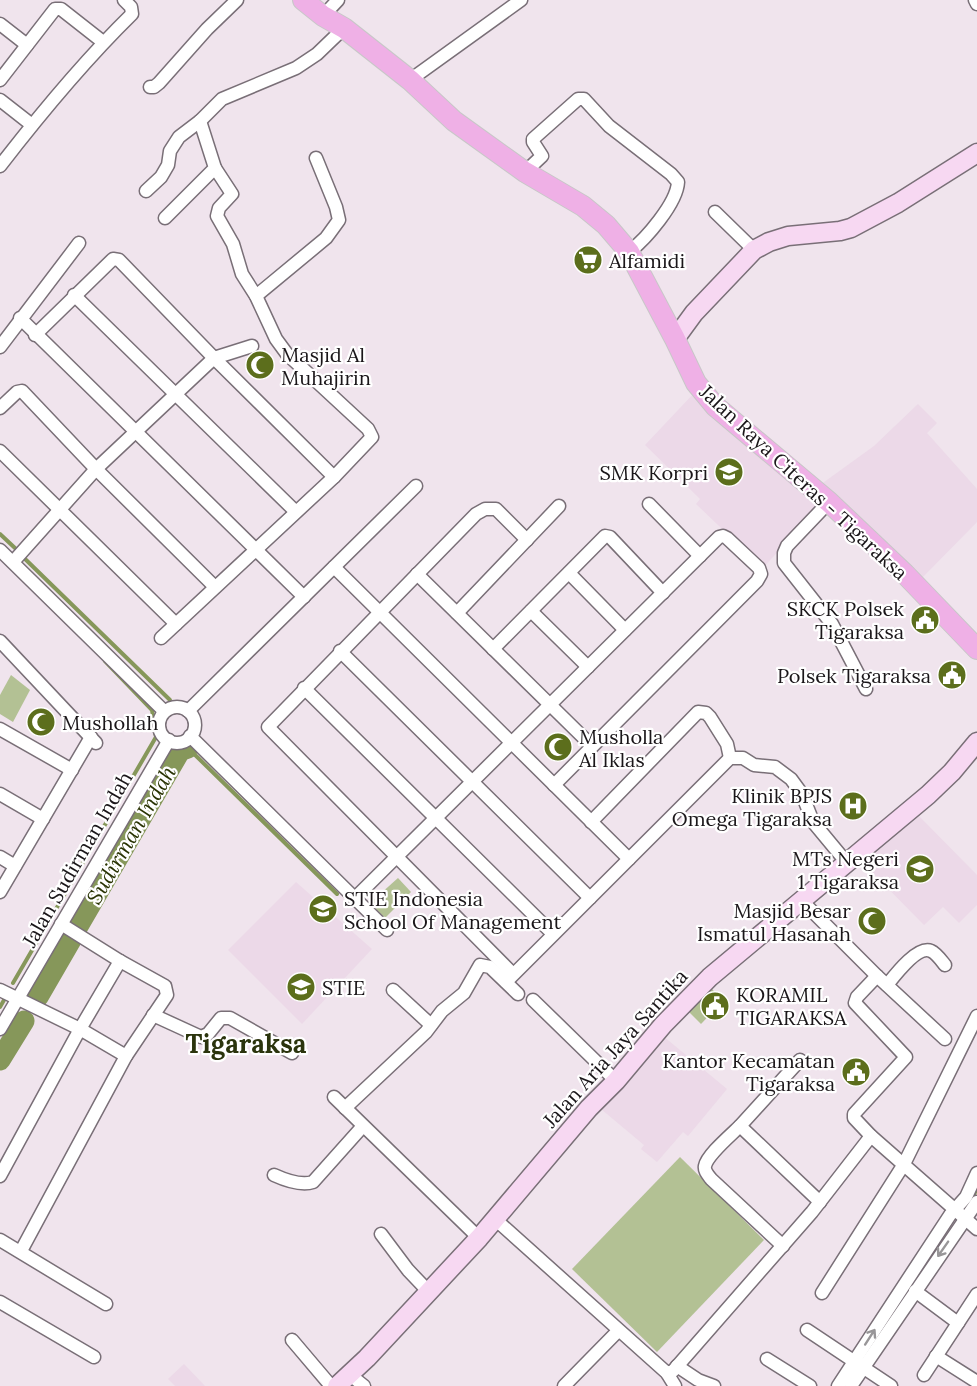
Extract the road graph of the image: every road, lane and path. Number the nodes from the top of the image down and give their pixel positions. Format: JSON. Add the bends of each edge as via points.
{"nodes":[{"id":1,"x":124,"y":0,"type":"edge"},
{"id":2,"x":237,"y":0,"type":"edge"},
{"id":3,"x":303,"y":0,"type":"edge"},
{"id":4,"x":338,"y":0,"type":"edge"},
{"id":5,"x":521,"y":0,"type":"edge"},
{"id":6,"x":975,"y":0,"type":"edge"},
{"id":7,"x":977,"y":4,"type":"edge"},
{"id":8,"x":323,"y":16,"type":"junction"},
{"id":9,"x":0,"y":24,"type":"edge"},
{"id":10,"x":344,"y":28,"type":"junction"},
{"id":11,"x":103,"y":42,"type":"junction"},
{"id":12,"x":27,"y":45,"type":"junction"},
{"id":13,"x":0,"y":80,"type":"edge"},
{"id":14,"x":410,"y":80,"type":"junction"},
{"id":15,"x":150,"y":87,"type":"dead end"},
{"id":16,"x":0,"y":100,"type":"edge"},
{"id":17,"x":200,"y":121,"type":"junction"},
{"id":18,"x":32,"y":125,"type":"junction"},
{"id":19,"x":976,"y":156,"type":"edge"},
{"id":20,"x":316,"y":158,"type":"dead end"},
{"id":21,"x":0,"y":166,"type":"edge"},
{"id":22,"x":215,"y":168,"type":"junction"},
{"id":23,"x":525,"y":172,"type":"junction"},
{"id":24,"x":146,"y":191,"type":"dead end"},
{"id":25,"x":715,"y":212,"type":"dead end"},
{"id":26,"x":165,"y":218,"type":"dead end"},
{"id":27,"x":79,"y":243,"type":"dead end"},
{"id":28,"x":754,"y":250,"type":"junction"},
{"id":29,"x":629,"y":252,"type":"junction"},
{"id":30,"x":74,"y":295,"type":"junction"},
{"id":31,"x":256,"y":296,"type":"junction"},
{"id":32,"x":20,"y":318,"type":"junction"},
{"id":33,"x":35,"y":335,"type":"junction"},
{"id":34,"x":675,"y":339,"type":"junction"},
{"id":35,"x":252,"y":346,"type":"dead end"},
{"id":36,"x":0,"y":347,"type":"edge"},
{"id":37,"x":214,"y":358,"type":"junction"},
{"id":38,"x":176,"y":394,"type":"junction"},
{"id":39,"x":0,"y":408,"type":"edge"},
{"id":40,"x":135,"y":432,"type":"junction"},
{"id":41,"x":0,"y":451,"type":"edge"},
{"id":42,"x":96,"y":470,"type":"junction"},
{"id":43,"x":334,"y":477,"type":"junction"},
{"id":44,"x":416,"y":486,"type":"dead end"},
{"id":45,"x":829,"y":502,"type":"junction"},
{"id":46,"x":649,"y":504,"type":"dead end"},
{"id":47,"x":559,"y":506,"type":"dead end"},
{"id":48,"x":58,"y":509,"type":"junction"},
{"id":49,"x":296,"y":511,"type":"junction"},
{"id":50,"x":527,"y":540,"type":"junction"},
{"id":51,"x":254,"y":549,"type":"junction"},
{"id":52,"x":0,"y":550,"type":"edge"},
{"id":53,"x":700,"y":556,"type":"junction"},
{"id":54,"x":13,"y":562,"type":"junction"},
{"id":55,"x":334,"y":567,"type":"junction"},
{"id":56,"x":569,"y":573,"type":"junction"},
{"id":57,"x":417,"y":574,"type":"junction"},
{"id":58,"x":215,"y":587,"type":"junction"},
{"id":59,"x":663,"y":593,"type":"junction"},
{"id":60,"x":304,"y":597,"type":"junction"},
{"id":61,"x":531,"y":611,"type":"junction"},
{"id":62,"x":379,"y":612,"type":"junction"},
{"id":63,"x":456,"y":612,"type":"junction"},
{"id":64,"x":176,"y":624,"type":"junction"},
{"id":65,"x":625,"y":630,"type":"junction"},
{"id":66,"x":161,"y":638,"type":"dead end"},
{"id":67,"x":3,"y":644,"type":"edge"},
{"id":68,"x":494,"y":649,"type":"junction"},
{"id":69,"x":977,"y":649,"type":"edge"},
{"id":70,"x":340,"y":651,"type":"junction"},
{"id":71,"x":0,"y":660,"type":"edge"},
{"id":72,"x":588,"y":668,"type":"junction"},
{"id":73,"x":304,"y":688,"type":"junction"},
{"id":74,"x":866,"y":689,"type":"dead end"},
{"id":75,"x":550,"y":705,"type":"junction"},
{"id":76,"x":164,"y":711,"type":"junction"},
{"id":77,"x":188,"y":711,"type":"junction"},
{"id":78,"x":0,"y":729,"type":"edge"},
{"id":79,"x":190,"y":736,"type":"junction"},
{"id":80,"x":169,"y":740,"type":"junction"},
{"id":81,"x":977,"y":742,"type":"edge"},
{"id":82,"x":512,"y":743,"type":"junction"},
{"id":83,"x":592,"y":746,"type":"junction"},
{"id":84,"x":730,"y":758,"type":"junction"},
{"id":85,"x":72,"y":770,"type":"junction"},
{"id":86,"x":472,"y":782,"type":"junction"},
{"id":87,"x":554,"y":785,"type":"junction"},
{"id":88,"x":0,"y":794,"type":"edge"},
{"id":89,"x":436,"y":818,"type":"junction"},
{"id":90,"x":43,"y":819,"type":"junction"},
{"id":91,"x":591,"y":822,"type":"junction"},
{"id":92,"x":0,"y":857,"type":"edge"},
{"id":93,"x":396,"y":857,"type":"junction"},
{"id":94,"x":629,"y":859,"type":"junction"},
{"id":95,"x":846,"y":863,"type":"junction"},
{"id":96,"x":15,"y":866,"type":"junction"},
{"id":97,"x":0,"y":892,"type":"edge"},
{"id":98,"x":590,"y":898,"type":"junction"},
{"id":99,"x":354,"y":899,"type":"junction"},
{"id":100,"x":801,"y":900,"type":"junction"},
{"id":101,"x":61,"y":924,"type":"junction"},
{"id":102,"x":387,"y":930,"type":"dead end"},
{"id":103,"x":554,"y":934,"type":"junction"},
{"id":104,"x":120,"y":961,"type":"junction"},
{"id":105,"x":945,"y":965,"type":"dead end"},
{"id":106,"x":510,"y":978,"type":"junction"},
{"id":107,"x":882,"y":980,"type":"junction"},
{"id":108,"x":0,"y":990,"type":"edge"},
{"id":109,"x":393,"y":990,"type":"dead end"},
{"id":110,"x":518,"y":994,"type":"dead end"},
{"id":111,"x":17,"y":1000,"type":"junction"},
{"id":112,"x":533,"y":1000,"type":"dead end"},
{"id":113,"x":153,"y":1015,"type":"junction"},
{"id":114,"x":977,"y":1016,"type":"edge"},
{"id":115,"x":431,"y":1025,"type":"junction"},
{"id":116,"x":0,"y":1029,"type":"edge"},
{"id":117,"x":80,"y":1029,"type":"junction"},
{"id":118,"x":945,"y":1040,"type":"dead end"},
{"id":119,"x":292,"y":1053,"type":"dead end"},
{"id":120,"x":126,"y":1056,"type":"junction"},
{"id":121,"x":800,"y":1060,"type":"dead end"},
{"id":122,"x":616,"y":1081,"type":"junction"},
{"id":123,"x":333,"y":1097,"type":"dead end"},
{"id":124,"x":345,"y":1108,"type":"junction"},
{"id":125,"x":363,"y":1126,"type":"junction"},
{"id":126,"x":740,"y":1126,"type":"junction"},
{"id":127,"x":871,"y":1136,"type":"junction"},
{"id":128,"x":904,"y":1164,"type":"junction"},
{"id":129,"x":977,"y":1173,"type":"edge"},
{"id":130,"x":274,"y":1175,"type":"dead end"},
{"id":131,"x":0,"y":1176,"type":"edge"},
{"id":132,"x":820,"y":1202,"type":"junction"},
{"id":133,"x":977,"y":1202,"type":"edge"},
{"id":134,"x":954,"y":1209,"type":"junction"},
{"id":135,"x":495,"y":1219,"type":"junction"},
{"id":136,"x":965,"y":1220,"type":"junction"},
{"id":137,"x":977,"y":1229,"type":"edge"},
{"id":138,"x":381,"y":1234,"type":"dead end"},
{"id":139,"x":479,"y":1238,"type":"junction"},
{"id":140,"x":0,"y":1240,"type":"edge"},
{"id":141,"x":783,"y":1246,"type":"junction"},
{"id":142,"x":21,"y":1251,"type":"junction"},
{"id":143,"x":428,"y":1291,"type":"junction"},
{"id":144,"x":915,"y":1291,"type":"junction"},
{"id":145,"x":822,"y":1293,"type":"dead end"},
{"id":146,"x":976,"y":1296,"type":"edge"},
{"id":147,"x":0,"y":1302,"type":"edge"},
{"id":148,"x":106,"y":1304,"type":"dead end"},
{"id":149,"x":958,"y":1323,"type":"junction"},
{"id":150,"x":807,"y":1330,"type":"dead end"},
{"id":151,"x":618,"y":1331,"type":"junction"},
{"id":152,"x":292,"y":1340,"type":"dead end"},
{"id":153,"x":936,"y":1356,"type":"junction"},
{"id":154,"x":94,"y":1357,"type":"dead end"},
{"id":155,"x":767,"y":1359,"type":"dead end"},
{"id":156,"x":860,"y":1364,"type":"junction"},
{"id":157,"x":672,"y":1369,"type":"junction"},
{"id":158,"x":924,"y":1375,"type":"dead end"},
{"id":159,"x":343,"y":1380,"type":"edge"},
{"id":160,"x":977,"y":1382,"type":"edge"},
{"id":161,"x":331,"y":1386,"type":"edge"},
{"id":162,"x":364,"y":1386,"type":"edge"},
{"id":163,"x":564,"y":1386,"type":"edge"},
{"id":164,"x":675,"y":1386,"type":"edge"},
{"id":165,"x":714,"y":1386,"type":"edge"},
{"id":166,"x":810,"y":1386,"type":"edge"},
{"id":167,"x":838,"y":1386,"type":"edge"},
{"id":168,"x":851,"y":1386,"type":"edge"},
{"id":169,"x":891,"y":1386,"type":"edge"}],
"edges":[{"from":1,"to":11,"type":"street","via":[[132,14]]},
{"from":2,"to":15,"type":"street"},
{"from":3,"to":8,"type":"main road","name":"Jalan Raya Citeras - Tigaraksa"},
{"from":4,"to":8,"type":"street"},
{"from":5,"to":14,"type":"street"},
{"from":6,"to":7,"type":"street"},
{"from":8,"to":10,"type":"main road","name":"Jalan Raya Citeras - Tigaraksa"},
{"from":9,"to":12,"type":"street"},
{"from":10,"to":14,"type":"main road","name":"Jalan Raya Citeras - Tigaraksa"},
{"from":10,"to":17,"type":"street","via":[[317,54],[279,76],[222,99]]},
{"from":11,"to":12,"type":"street","via":[[62,9],[55,9]]},
{"from":11,"to":18,"type":"street"},
{"from":12,"to":13,"type":"street"},
{"from":14,"to":23,"type":"main road","name":"Jalan Raya Citeras - Tigaraksa","via":[[454,121]]},
{"from":16,"to":18,"type":"street"},
{"from":17,"to":22,"type":"street"},
{"from":17,"to":24,"type":"street","via":[[179,137],[161,177]]},
{"from":18,"to":21,"type":"street"},
{"from":19,"to":28,"type":"street","via":[[851,228],[788,236]]},
{"from":20,"to":31,"type":"street","via":[[339,220],[326,238]]},
{"from":22,"to":26,"type":"street"},
{"from":22,"to":31,"type":"street","via":[[232,194],[219,207],[218,216],[233,244],[242,274]]},
{"from":23,"to":29,"type":"main road","name":"Jalan Raya Citeras - Tigaraksa","via":[[583,206]]},
{"from":23,"to":29,"type":"street","via":[[543,156],[533,139],[578,99],[584,99],[609,126],[678,182],[651,231]]},
{"from":25,"to":28,"type":"street"},
{"from":27,"to":32,"type":"street"},
{"from":28,"to":34,"type":"street","via":[[694,313]]},
{"from":29,"to":34,"type":"main road","name":"Jalan Raya Citeras - Tigaraksa"},
{"from":30,"to":33,"type":"street"},
{"from":30,"to":37,"type":"street","via":[[112,259],[119,260]]},
{"from":30,"to":38,"type":"street"},
{"from":31,"to":43,"type":"street","via":[[281,347],[371,434]]},
{"from":32,"to":33,"type":"street"},
{"from":32,"to":36,"type":"street"},
{"from":33,"to":40,"type":"street"},
{"from":34,"to":45,"type":"main road","name":"Jalan Raya Citeras - Tigaraksa","via":[[696,383],[715,406]]},
{"from":35,"to":37,"type":"street"},
{"from":37,"to":38,"type":"street"},
{"from":37,"to":43,"type":"street"},
{"from":38,"to":40,"type":"street"},
{"from":38,"to":49,"type":"street"},
{"from":39,"to":42,"type":"street","via":[[22,391]]},
{"from":40,"to":42,"type":"street"},
{"from":40,"to":51,"type":"street"},
{"from":41,"to":48,"type":"street"},
{"from":42,"to":48,"type":"street"},
{"from":42,"to":58,"type":"street"},
{"from":43,"to":49,"type":"street"},
{"from":44,"to":55,"type":"street"},
{"from":45,"to":69,"type":"main road","name":"Jalan Raya Citeras - Tigaraksa"},
{"from":45,"to":74,"type":"street","via":[[787,546],[784,563],[832,624]]},
{"from":46,"to":53,"type":"street"},
{"from":47,"to":50,"type":"street"},
{"from":48,"to":54,"type":"street"},
{"from":48,"to":64,"type":"street"},
{"from":49,"to":51,"type":"street"},
{"from":50,"to":57,"type":"street","via":[[496,509],[485,509]]},
{"from":50,"to":63,"type":"street"},
{"from":51,"to":58,"type":"street"},
{"from":51,"to":60,"type":"street"},
{"from":52,"to":54,"type":"street"},
{"from":53,"to":59,"type":"street"},
{"from":53,"to":83,"type":"street","via":[[723,536],[759,568],[760,574]]},
{"from":54,"to":76,"type":"street"},
{"from":55,"to":60,"type":"street"},
{"from":55,"to":62,"type":"street"},
{"from":56,"to":59,"type":"street","via":[[608,536]]},
{"from":56,"to":61,"type":"street"},
{"from":56,"to":65,"type":"street"},
{"from":57,"to":62,"type":"street"},
{"from":57,"to":63,"type":"street"},
{"from":58,"to":64,"type":"street"},
{"from":59,"to":65,"type":"street"},
{"from":60,"to":77,"type":"street"},
{"from":61,"to":68,"type":"street"},
{"from":61,"to":72,"type":"street"},
{"from":62,"to":70,"type":"street"},
{"from":62,"to":82,"type":"street"},
{"from":63,"to":68,"type":"street"},
{"from":64,"to":66,"type":"street"},
{"from":65,"to":72,"type":"street"},
{"from":67,"to":71,"type":"street"},
{"from":67,"to":85,"type":"street","via":[[93,740]]},
{"from":68,"to":75,"type":"street"},
{"from":70,"to":73,"type":"street"},
{"from":70,"to":86,"type":"street"},
{"from":72,"to":75,"type":"street"},
{"from":73,"to":89,"type":"street"},
{"from":73,"to":93,"type":"street","via":[[267,727]]},
{"from":75,"to":82,"type":"street"},
{"from":75,"to":83,"type":"street"},
{"from":76,"to":77,"type":"street","via":[[174,707]]},
{"from":76,"to":80,"type":"street","via":[[159,720],[160,730]]},
{"from":77,"to":79,"type":"street","via":[[195,724]]},
{"from":78,"to":85,"type":"street"},
{"from":79,"to":80,"type":"street","via":[[175,743]]},
{"from":79,"to":99,"type":"street"},
{"from":80,"to":101,"type":"street","name":"Jalan Sudirman Indah"},
{"from":81,"to":95,"type":"street","name":"Jalan Aria Jaya Santika","via":[[928,795]]},
{"from":82,"to":86,"type":"street"},
{"from":82,"to":87,"type":"street"},
{"from":83,"to":87,"type":"street"},
{"from":84,"to":91,"type":"street","via":[[727,744],[710,717],[698,712]]},
{"from":84,"to":94,"type":"street"},
{"from":84,"to":95,"type":"street","via":[[775,767],[791,779],[813,822]]},
{"from":85,"to":90,"type":"street"},
{"from":86,"to":89,"type":"street"},
{"from":86,"to":98,"type":"street"},
{"from":87,"to":91,"type":"street"},
{"from":88,"to":90,"type":"street"},
{"from":89,"to":93,"type":"street"},
{"from":89,"to":103,"type":"street"},
{"from":90,"to":96,"type":"street"},
{"from":91,"to":94,"type":"street"},
{"from":92,"to":96,"type":"street"},
{"from":93,"to":99,"type":"street"},
{"from":93,"to":106,"type":"street","via":[[511,972]]},
{"from":94,"to":98,"type":"street"},
{"from":95,"to":100,"type":"street","name":"Jalan Aria Jaya Santika"},
{"from":96,"to":97,"type":"street"},
{"from":98,"to":103,"type":"street"},
{"from":99,"to":102,"type":"street"},
{"from":100,"to":107,"type":"street"},
{"from":100,"to":122,"type":"street","name":"Jalan Aria Jaya Santika","via":[[702,985]]},
{"from":101,"to":104,"type":"street"},
{"from":101,"to":111,"type":"street","name":"Jalan Sudirman Indah"},
{"from":103,"to":106,"type":"street"},
{"from":104,"to":113,"type":"street","via":[[165,986],[167,995]]},
{"from":104,"to":117,"type":"street"},
{"from":105,"to":107,"type":"street","via":[[933,951],[918,952]]},
{"from":106,"to":110,"type":"street"},
{"from":106,"to":115,"type":"street","via":[[490,966],[480,965],[464,993]]},
{"from":107,"to":118,"type":"street"},
{"from":107,"to":127,"type":"street","via":[[857,997],[855,1003],[906,1057],[854,1114]]},
{"from":108,"to":111,"type":"street"},
{"from":109,"to":115,"type":"street"},
{"from":111,"to":116,"type":"street","name":"Jalan Sudirman Indah"},
{"from":111,"to":117,"type":"street"},
{"from":112,"to":122,"type":"street"},
{"from":113,"to":119,"type":"street","via":[[201,1037],[221,1018],[230,1018]]},
{"from":113,"to":120,"type":"street"},
{"from":114,"to":128,"type":"street"},
{"from":115,"to":124,"type":"street"},
{"from":117,"to":120,"type":"street"},
{"from":117,"to":131,"type":"street"},
{"from":120,"to":142,"type":"street"},
{"from":121,"to":126,"type":"street"},
{"from":122,"to":135,"type":"street","name":"Jalan Aria Jaya Santika"},
{"from":123,"to":124,"type":"street"},
{"from":124,"to":125,"type":"street"},
{"from":125,"to":130,"type":"street","via":[[313,1182]]},
{"from":125,"to":139,"type":"street"},
{"from":126,"to":132,"type":"street"},
{"from":126,"to":141,"type":"street","via":[[709,1158],[705,1172]]},
{"from":127,"to":128,"type":"street"},
{"from":127,"to":132,"type":"street"},
{"from":128,"to":134,"type":"street"},
{"from":128,"to":145,"type":"street"},
{"from":129,"to":134,"type":"street","via":[[966,1197]]},
{"from":132,"to":141,"type":"street"},
{"from":133,"to":136,"type":"street"},
{"from":134,"to":136,"type":"street"},
{"from":156,"to":134,"type":"street","one_way":true},
{"from":135,"to":139,"type":"street","name":"Jalan Aria Jaya Santika"},
{"from":135,"to":151,"type":"street"},
{"from":136,"to":137,"type":"street"},
{"from":136,"to":144,"type":"street","one_way":true},
{"from":138,"to":143,"type":"street"},
{"from":139,"to":143,"type":"street","name":"Jalan Aria Jaya Santika"},
{"from":140,"to":142,"type":"street"},
{"from":141,"to":157,"type":"street"},
{"from":142,"to":148,"type":"street"},
{"from":143,"to":159,"type":"street","name":"Jalan Aria Jaya Santika"},
{"from":144,"to":149,"type":"street"},
{"from":144,"to":156,"type":"street"},
{"from":146,"to":149,"type":"street"},
{"from":147,"to":154,"type":"street"},
{"from":149,"to":153,"type":"street"},
{"from":150,"to":156,"type":"street"},
{"from":151,"to":157,"type":"street"},
{"from":151,"to":163,"type":"street"},
{"from":152,"to":161,"type":"street"},
{"from":153,"to":158,"type":"street"},
{"from":153,"to":160,"type":"street"},
{"from":155,"to":166,"type":"street"},
{"from":156,"to":167,"type":"street"},
{"from":156,"to":168,"type":"street"},
{"from":156,"to":169,"type":"street"},
{"from":157,"to":164,"type":"street"},
{"from":157,"to":165,"type":"street"},
{"from":159,"to":162,"type":"street"}]}
